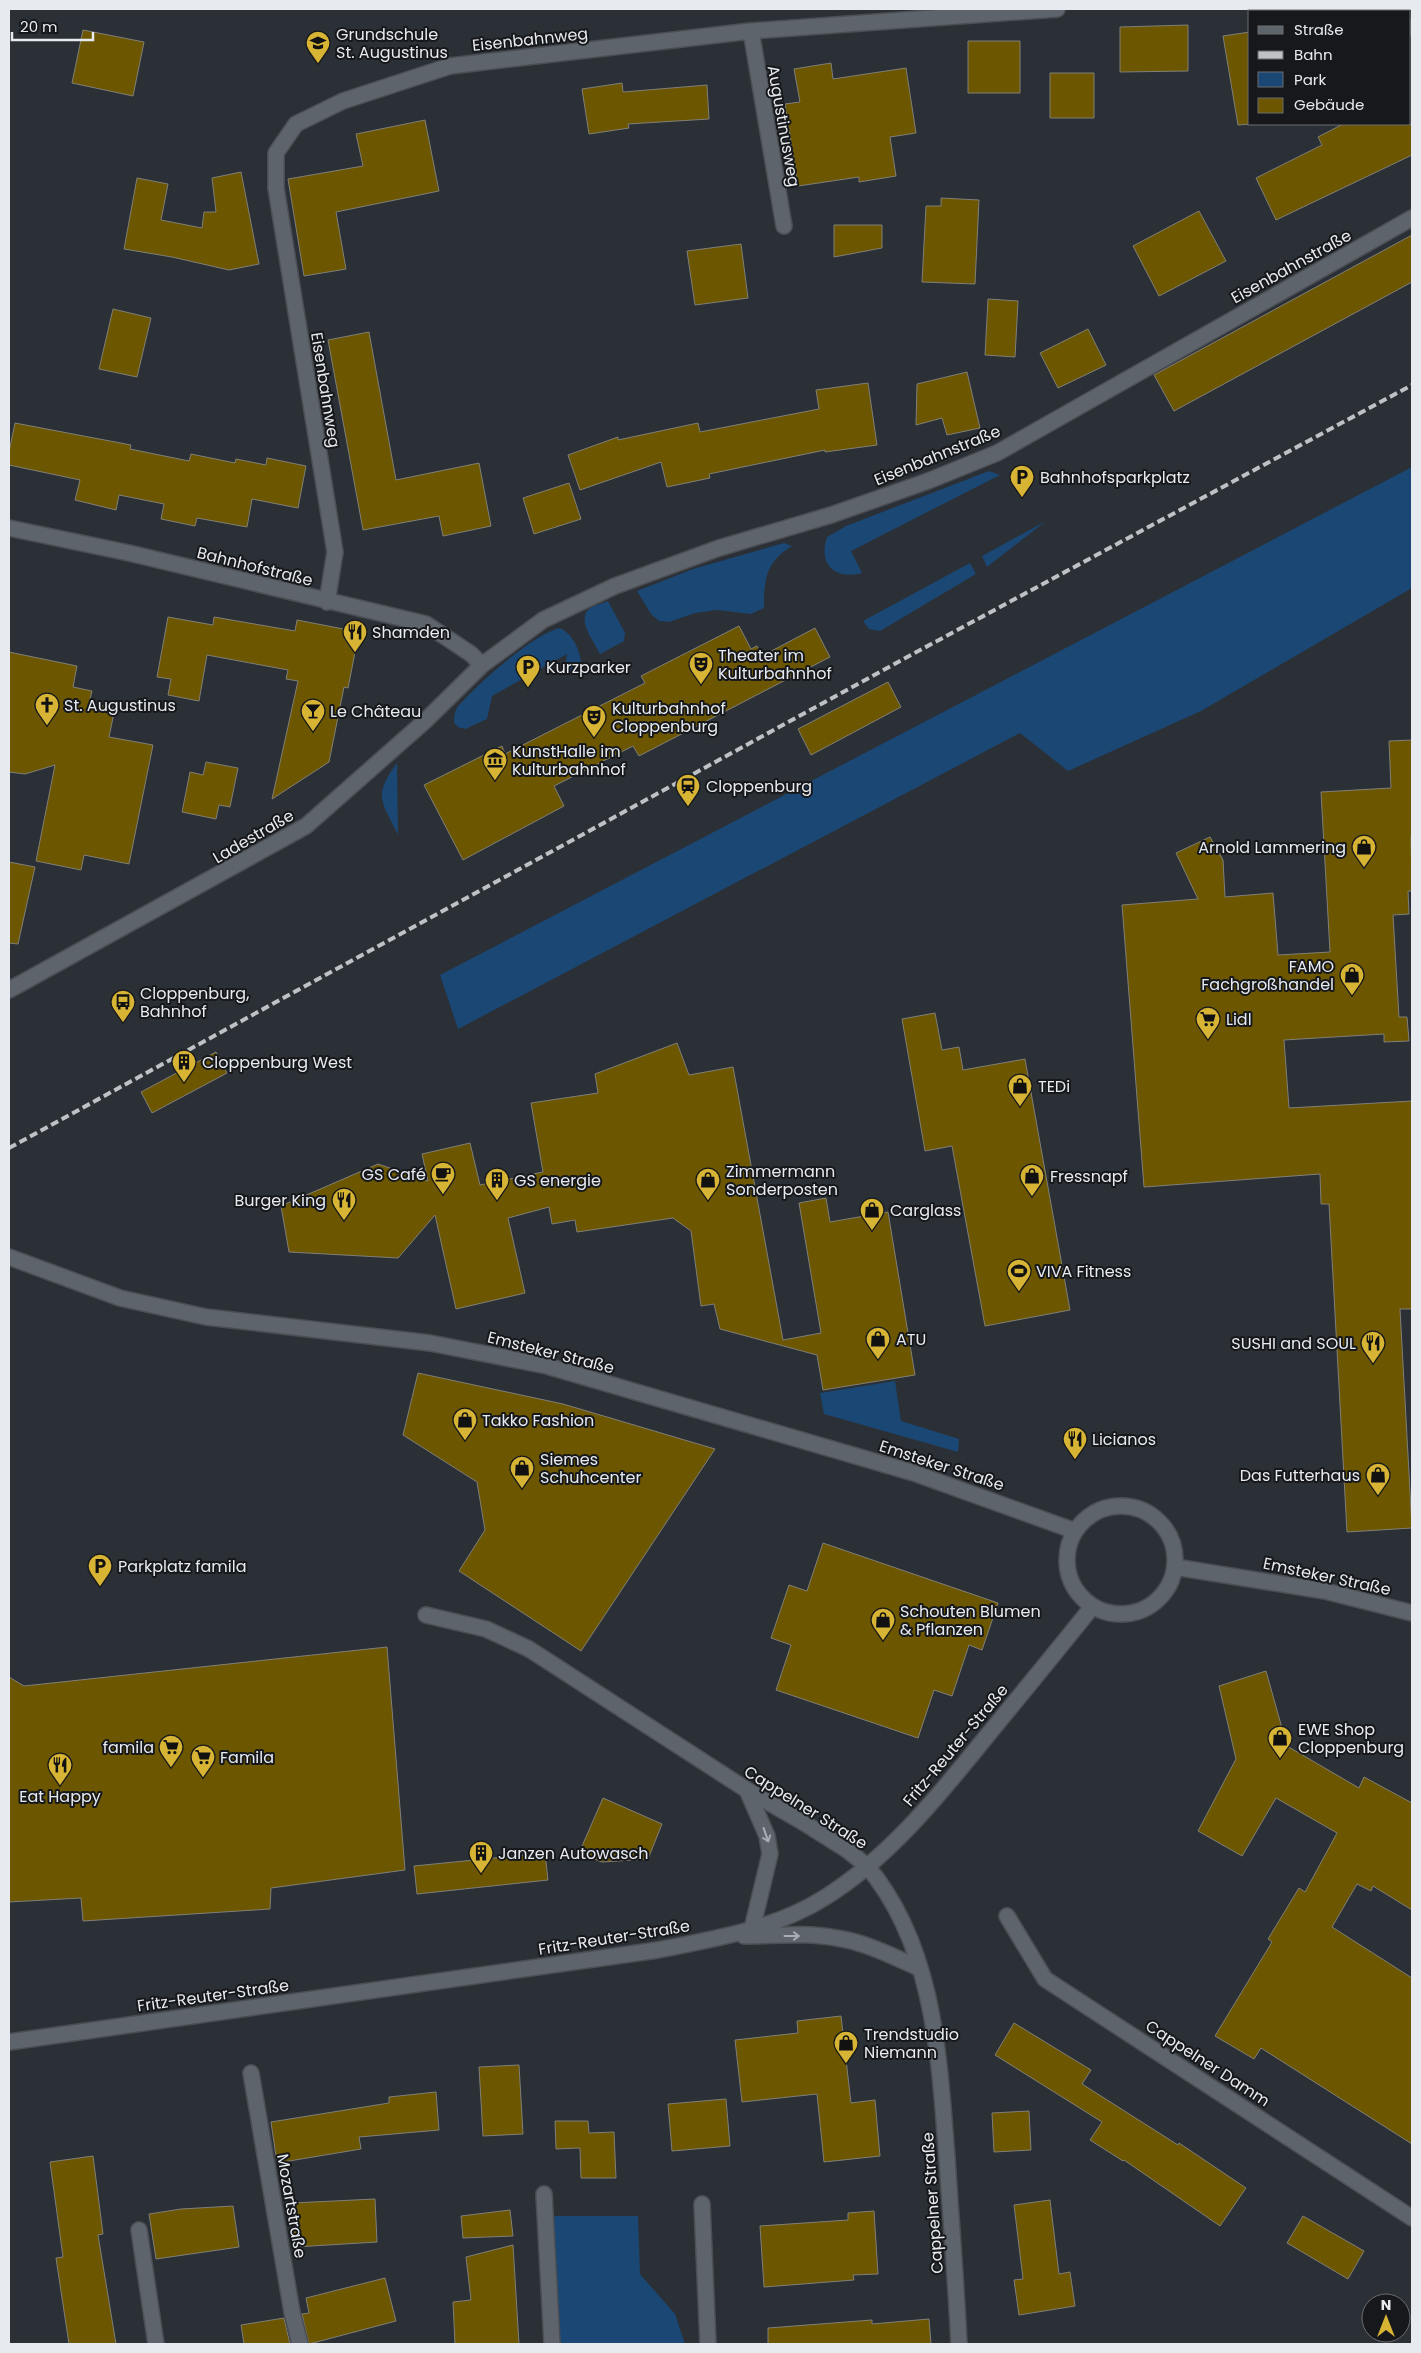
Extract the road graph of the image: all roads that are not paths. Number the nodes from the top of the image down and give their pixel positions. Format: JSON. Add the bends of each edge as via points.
{"nodes":[{"id":1,"x":1057,"y":9,"type":"edge"},
{"id":2,"x":751,"y":31,"type":"junction"},
{"id":3,"x":1412,"y":218,"type":"edge"},
{"id":4,"x":784,"y":226,"type":"dead end"},
{"id":5,"x":9,"y":528,"type":"edge"},
{"id":6,"x":327,"y":602,"type":"junction"},
{"id":7,"x":482,"y":665,"type":"junction"},
{"id":8,"x":9,"y":990,"type":"edge"},
{"id":9,"x":9,"y":1258,"type":"edge"},
{"id":10,"x":1075,"y":1531,"type":"junction"},
{"id":11,"x":1175,"y":1567,"type":"junction"},
{"id":12,"x":1092,"y":1607,"type":"junction"},
{"id":13,"x":1412,"y":1613,"type":"edge"},
{"id":14,"x":426,"y":1615,"type":"dead end"},
{"id":15,"x":747,"y":1790,"type":"junction"},
{"id":16,"x":867,"y":1866,"type":"junction"},
{"id":17,"x":1007,"y":1916,"type":"dead end"},
{"id":18,"x":752,"y":1929,"type":"junction"},
{"id":19,"x":726,"y":1936,"type":"junction"},
{"id":20,"x":919,"y":1968,"type":"junction"},
{"id":21,"x":9,"y":2042,"type":"edge"},
{"id":22,"x":251,"y":2073,"type":"dead end"},
{"id":23,"x":544,"y":2194,"type":"dead end"},
{"id":24,"x":702,"y":2204,"type":"dead end"},
{"id":25,"x":1412,"y":2218,"type":"edge"},
{"id":26,"x":139,"y":2230,"type":"dead end"},
{"id":27,"x":156,"y":2344,"type":"edge"},
{"id":28,"x":300,"y":2344,"type":"edge"},
{"id":29,"x":552,"y":2344,"type":"edge"},
{"id":30,"x":708,"y":2344,"type":"edge"},
{"id":31,"x":960,"y":2344,"type":"edge"}],
"edges":[{"from":1,"to":2,"type":"street","name":"Eisenbahnweg"},
{"from":2,"to":4,"type":"street","name":"Augustinusweg"},
{"from":2,"to":6,"type":"street","name":"Eisenbahnweg","via":[[450,66],[343,101],[296,124],[276,153],[276,188],[335,552]]},
{"from":3,"to":7,"type":"street","name":"Eisenbahnstraße","via":[[997,453],[831,515],[719,548],[616,586],[543,620]]},
{"from":5,"to":6,"type":"street","name":"Bahnhofstraße","via":[[128,553]]},
{"from":6,"to":7,"type":"street","name":"Bahnhofstraße","via":[[426,624]]},
{"from":7,"to":8,"type":"street","name":"Ladestraße","via":[[425,721],[306,826]]},
{"from":9,"to":10,"type":"street","name":"Emsteker Straße","via":[[120,1298],[206,1317],[430,1343],[547,1366],[914,1472]]},
{"from":10,"to":11,"type":"street","via":[[1085,1519],[1100,1510],[1115,1506],[1139,1510],[1160,1522],[1169,1535]]},
{"from":10,"to":12,"type":"street","via":[[1068,1547],[1066,1564],[1070,1581],[1079,1596]]},
{"from":11,"to":12,"type":"street","via":[[1172,1581],[1164,1593],[1141,1611],[1113,1614]]},
{"from":11,"to":13,"type":"street","name":"Emsteker Straße","via":[[1325,1591]]},
{"from":12,"to":16,"type":"street","name":"Fritz-Reuter-Straße","via":[[943,1790],[899,1838]]},
{"from":14,"to":15,"type":"street","name":"Cappelner Straße","via":[[486,1629],[522,1645]]},
{"from":15,"to":16,"type":"street","name":"Cappelner Straße","via":[[801,1821]]},
{"from":15,"to":18,"type":"street","one_way":true,"via":[[768,1836],[770,1854]]},
{"from":16,"to":18,"type":"street","name":"Fritz-Reuter-Straße","via":[[824,1898]]},
{"from":16,"to":20,"type":"street","name":"Cappelner Straße","via":[[896,1908]]},
{"from":17,"to":25,"type":"street","name":"Cappelner Damm","via":[[1045,1979]]},
{"from":18,"to":19,"type":"street","name":"Fritz-Reuter-Straße"},
{"from":19,"to":20,"type":"street","one_way":true,"via":[[838,1938],[873,1948]]},
{"from":19,"to":21,"type":"street","name":"Fritz-Reuter-Straße","via":[[658,1950]]},
{"from":20,"to":31,"type":"street","name":"Cappelner Straße","via":[[929,2001],[939,2058]]},
{"from":22,"to":28,"type":"street","name":"Mozartstraße"},
{"from":23,"to":29,"type":"street"},
{"from":24,"to":30,"type":"street"},
{"from":26,"to":27,"type":"street"}]}
